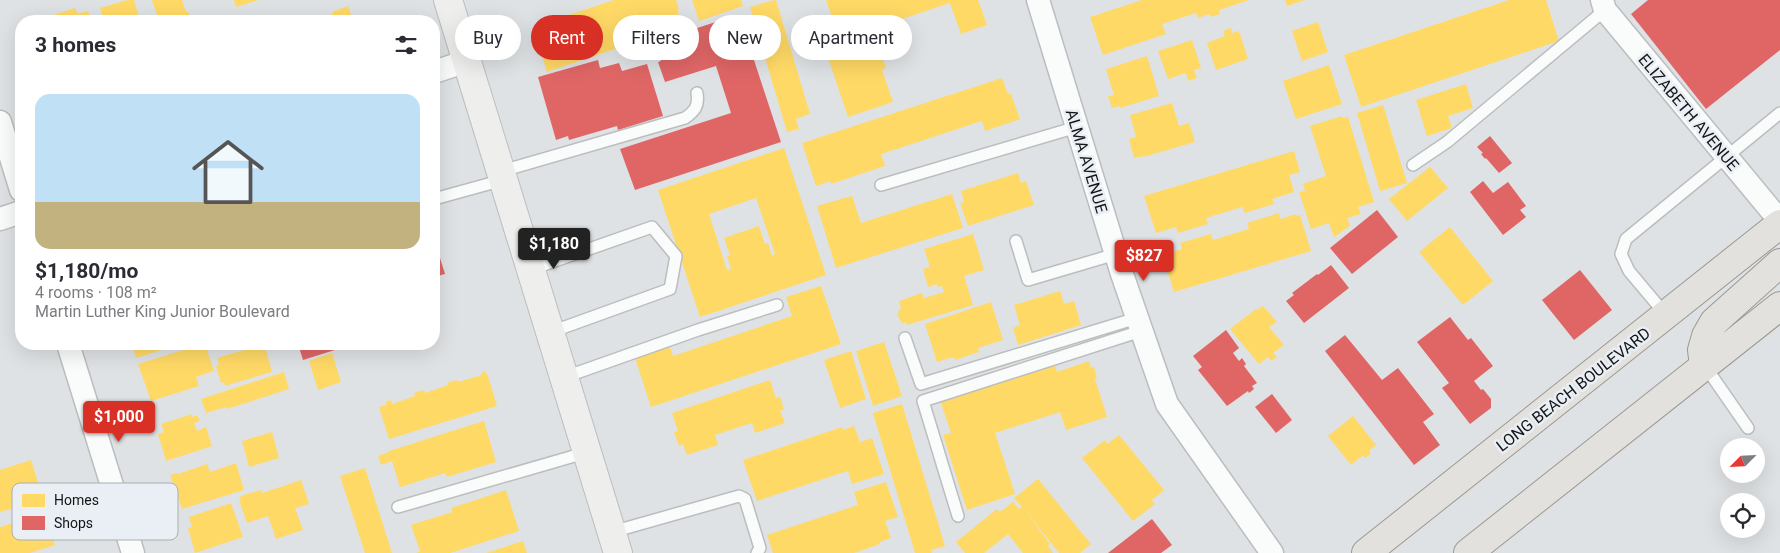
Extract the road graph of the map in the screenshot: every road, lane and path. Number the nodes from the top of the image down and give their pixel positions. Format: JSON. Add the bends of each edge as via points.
{"nodes":[{"id":1,"x":448,"y":0,"type":"edge"},
{"id":2,"x":1038,"y":0,"type":"edge"},
{"id":3,"x":1603,"y":5,"type":"edge"},
{"id":4,"x":467,"y":61,"type":"junction"},
{"id":5,"x":440,"y":70,"type":"edge"},
{"id":6,"x":697,"y":93,"type":"dead end"},
{"id":7,"x":1780,"y":113,"type":"edge"},
{"id":8,"x":0,"y":122,"type":"edge"},
{"id":9,"x":1077,"y":127,"type":"junction"},
{"id":10,"x":1726,"y":156,"type":"junction"},
{"id":11,"x":1413,"y":165,"type":"dead end"},
{"id":12,"x":15,"y":171,"type":"edge"},
{"id":13,"x":503,"y":175,"type":"junction"},
{"id":14,"x":881,"y":185,"type":"dead end"},
{"id":15,"x":440,"y":197,"type":"edge"},
{"id":16,"x":15,"y":214,"type":"edge"},
{"id":17,"x":0,"y":219,"type":"edge"},
{"id":18,"x":1780,"y":223,"type":"edge"},
{"id":19,"x":1016,"y":241,"type":"dead end"},
{"id":20,"x":1116,"y":254,"type":"junction"},
{"id":21,"x":1780,"y":263,"type":"edge"},
{"id":22,"x":532,"y":270,"type":"junction"},
{"id":23,"x":777,"y":305,"type":"dead end"},
{"id":24,"x":1780,"y":306,"type":"edge"},
{"id":25,"x":1666,"y":315,"type":"junction"},
{"id":26,"x":1139,"y":324,"type":"junction"},
{"id":27,"x":551,"y":332,"type":"junction"},
{"id":28,"x":905,"y":338,"type":"dead end"},
{"id":29,"x":70,"y":350,"type":"edge"},
{"id":30,"x":1704,"y":366,"type":"junction"},
{"id":31,"x":565,"y":377,"type":"junction"},
{"id":32,"x":1748,"y":428,"type":"dead end"},
{"id":33,"x":588,"y":452,"type":"junction"},
{"id":34,"x":111,"y":483,"type":"edge"},
{"id":35,"x":398,"y":507,"type":"dead end"},
{"id":36,"x":958,"y":516,"type":"dead end"},
{"id":37,"x":129,"y":540,"type":"edge"},
{"id":38,"x":615,"y":543,"type":"edge"},
{"id":39,"x":133,"y":553,"type":"edge"},
{"id":40,"x":756,"y":553,"type":"edge"},
{"id":41,"x":1272,"y":553,"type":"edge"},
{"id":42,"x":1366,"y":553,"type":"edge"},
{"id":43,"x":1468,"y":553,"type":"edge"}],
"edges":[{"from":1,"to":4,"type":"main road"},
{"from":2,"to":9,"type":"street","name":"ALMA AVENUE"},
{"from":3,"to":10,"type":"street","name":"ELIZABETH AVENUE"},
{"from":3,"to":11,"type":"lane","via":[[1460,131]]},
{"from":4,"to":5,"type":"street"},
{"from":4,"to":13,"type":"main road"},
{"from":6,"to":13,"type":"lane","via":[[695,111],[685,118]]},
{"from":7,"to":10,"type":"lane"},
{"from":8,"to":12,"type":"street"},
{"from":9,"to":14,"type":"lane"},
{"from":9,"to":20,"type":"street","name":"ALMA AVENUE"},
{"from":10,"to":18,"type":"street","name":"ELIZABETH AVENUE"},
{"from":10,"to":25,"type":"lane","via":[[1626,239],[1621,254],[1629,271]]},
{"from":13,"to":15,"type":"lane"},
{"from":13,"to":22,"type":"main road"},
{"from":16,"to":17,"type":"street"},
{"from":18,"to":25,"type":"main road","name":"LONG BEACH BOULEVARD"},
{"from":19,"to":20,"type":"lane","via":[[1028,280]]},
{"from":20,"to":26,"type":"street","name":"ALMA AVENUE"},
{"from":21,"to":30,"type":"main road","via":[[1714,322],[1702,350]]},
{"from":22,"to":27,"type":"main road"},
{"from":22,"to":27,"type":"lane","via":[[652,227],[676,256],[670,289]]},
{"from":23,"to":31,"type":"lane"},
{"from":24,"to":30,"type":"main road"},
{"from":25,"to":42,"type":"main road","name":"LONG BEACH BOULEVARD"},
{"from":26,"to":28,"type":"lane","via":[[921,384]]},
{"from":26,"to":36,"type":"lane","via":[[922,401]]},
{"from":26,"to":41,"type":"street","name":"ALMA AVENUE","via":[[1167,404]]},
{"from":27,"to":31,"type":"main road"},
{"from":29,"to":34,"type":"street"},
{"from":30,"to":32,"type":"lane"},
{"from":30,"to":43,"type":"main road"},
{"from":31,"to":33,"type":"main road"},
{"from":33,"to":35,"type":"lane"},
{"from":33,"to":38,"type":"main road"},
{"from":37,"to":39,"type":"street"},
{"from":38,"to":40,"type":"lane","via":[[740,496],[745,499],[760,548]]}]}
